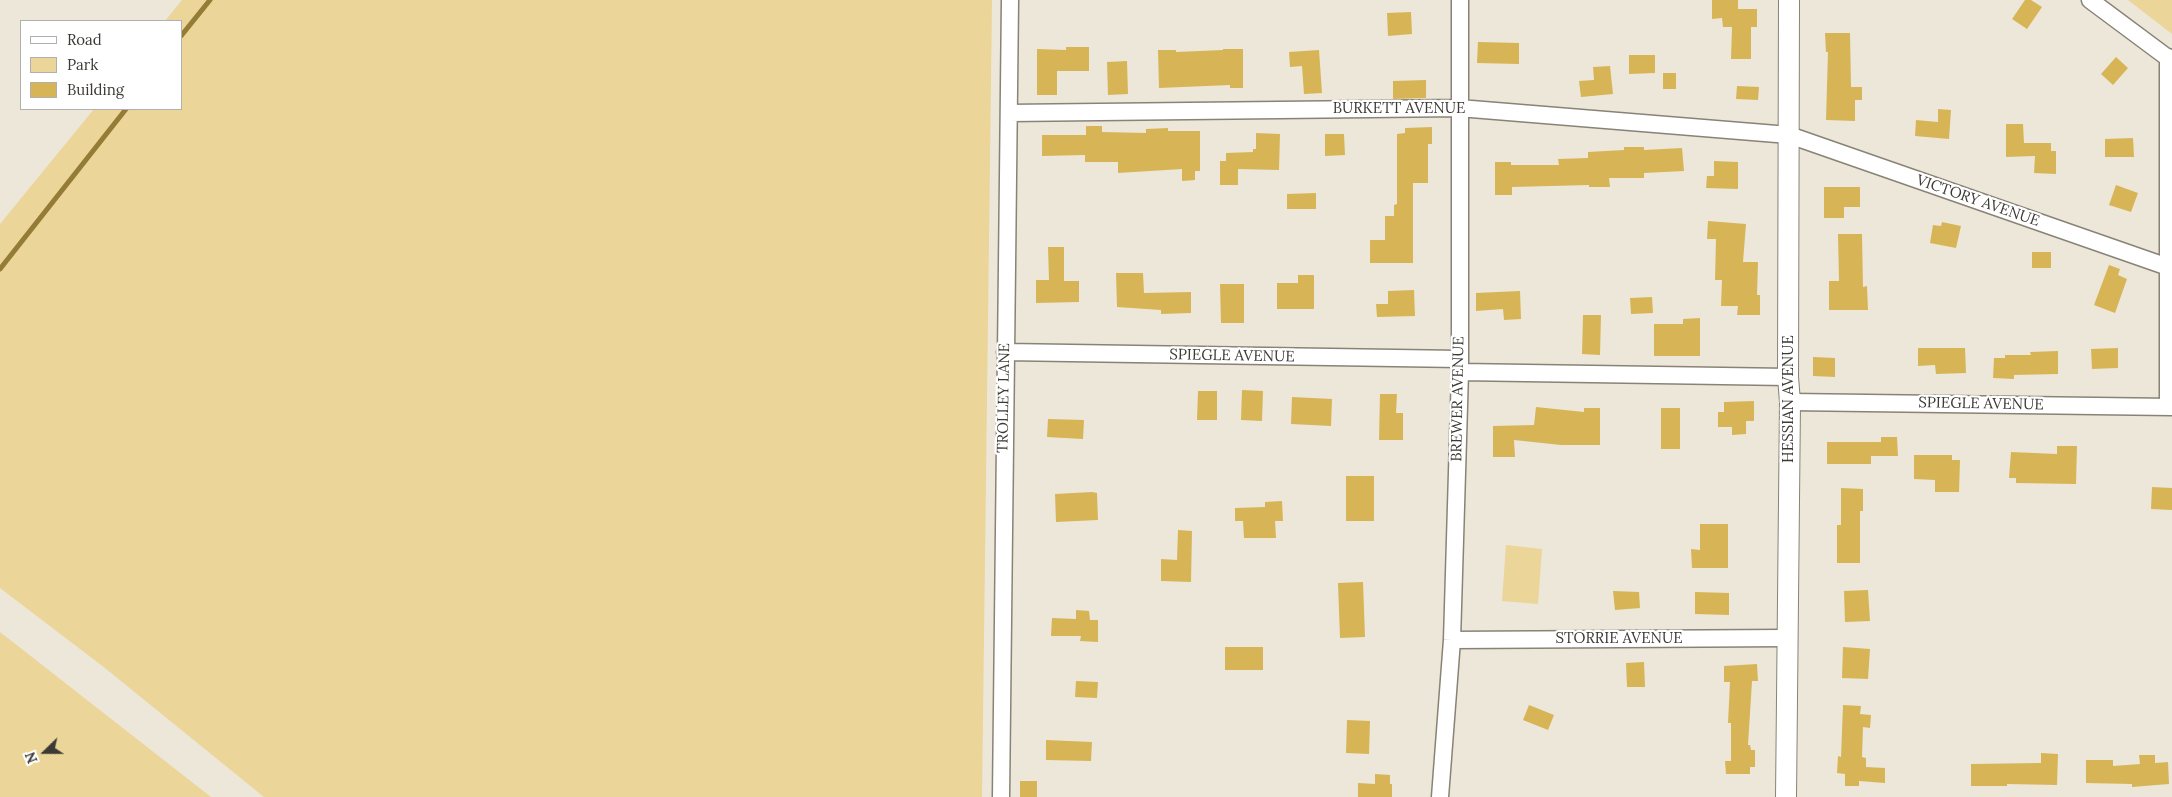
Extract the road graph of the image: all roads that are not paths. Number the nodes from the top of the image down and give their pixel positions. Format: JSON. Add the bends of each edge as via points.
{"nodes":[{"id":1,"x":1010,"y":0,"type":"edge"},
{"id":2,"x":1460,"y":0,"type":"edge"},
{"id":3,"x":1789,"y":0,"type":"edge"},
{"id":4,"x":2090,"y":0,"type":"edge"},
{"id":5,"x":2170,"y":59,"type":"edge"},
{"id":6,"x":1460,"y":108,"type":"junction"},
{"id":7,"x":1009,"y":113,"type":"junction"},
{"id":8,"x":1789,"y":135,"type":"junction"},
{"id":9,"x":2168,"y":267,"type":"junction"},
{"id":10,"x":1005,"y":352,"type":"junction"},
{"id":11,"x":1460,"y":366,"type":"junction"},
{"id":12,"x":1788,"y":377,"type":"junction"},
{"id":13,"x":1790,"y":402,"type":"junction"},
{"id":14,"x":2170,"y":407,"type":"edge"},
{"id":15,"x":1787,"y":638,"type":"junction"},
{"id":16,"x":1452,"y":640,"type":"junction"},
{"id":17,"x":1001,"y":797,"type":"edge"},
{"id":18,"x":1440,"y":797,"type":"edge"},
{"id":19,"x":1786,"y":797,"type":"edge"}],
"edges":[{"from":1,"to":7,"type":"street","name":"TROLLEY LANE"},
{"from":2,"to":6,"type":"street","name":"BREWER AVENUE"},
{"from":3,"to":8,"type":"main road","name":"HESSIAN AVENUE"},
{"from":4,"to":5,"type":"street"},
{"from":5,"to":9,"type":"street"},
{"from":6,"to":7,"type":"street","name":"BURKETT AVENUE"},
{"from":6,"to":8,"type":"street","name":"BURKETT AVENUE"},
{"from":6,"to":11,"type":"street","name":"BREWER AVENUE"},
{"from":7,"to":10,"type":"street","name":"TROLLEY LANE"},
{"from":8,"to":9,"type":"street","name":"VICTORY AVENUE"},
{"from":8,"to":12,"type":"main road","name":"HESSIAN AVENUE"},
{"from":9,"to":14,"type":"street"},
{"from":10,"to":11,"type":"street","name":"SPIEGLE AVENUE"},
{"from":10,"to":17,"type":"street","name":"TROLLEY LANE"},
{"from":11,"to":12,"type":"street","name":"SPIEGLE AVENUE"},
{"from":11,"to":16,"type":"street","name":"BREWER AVENUE"},
{"from":12,"to":13,"type":"main road","name":"HESSIAN AVENUE"},
{"from":13,"to":14,"type":"street","name":"SPIEGLE AVENUE"},
{"from":13,"to":15,"type":"main road","name":"HESSIAN AVENUE"},
{"from":15,"to":16,"type":"street","name":"STORRIE AVENUE"},
{"from":15,"to":19,"type":"main road","name":"HESSIAN AVENUE"},
{"from":16,"to":18,"type":"street","name":"BREWER AVENUE"}]}
